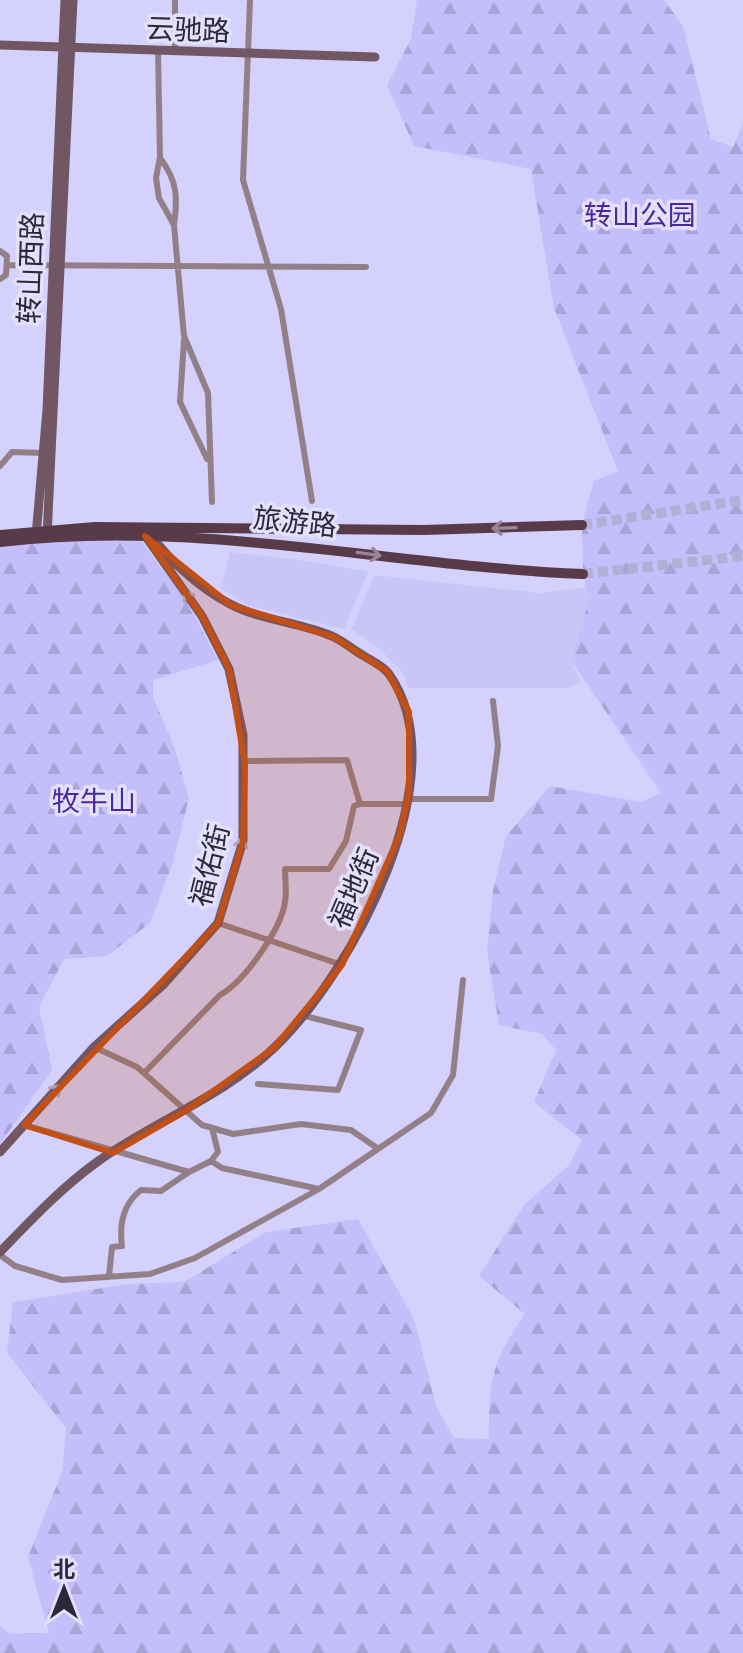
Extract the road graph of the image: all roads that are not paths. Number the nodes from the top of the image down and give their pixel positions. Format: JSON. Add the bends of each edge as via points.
{"nodes":[{"id":1,"x":65,"y":0,"type":"edge"},
{"id":2,"x":73,"y":0,"type":"edge"},
{"id":3,"x":175,"y":0,"type":"edge"},
{"id":4,"x":250,"y":0,"type":"edge"},
{"id":5,"x":0,"y":45,"type":"edge"},
{"id":6,"x":66,"y":47,"type":"junction"},
{"id":7,"x":158,"y":50,"type":"junction"},
{"id":8,"x":175,"y":51,"type":"junction"},
{"id":9,"x":248,"y":53,"type":"junction"},
{"id":10,"x":375,"y":57,"type":"dead end"},
{"id":11,"x":160,"y":157,"type":"junction"},
{"id":12,"x":174,"y":225,"type":"junction"},
{"id":13,"x":0,"y":251,"type":"edge"},
{"id":14,"x":7,"y":265,"type":"junction"},
{"id":15,"x":56,"y":266,"type":"junction"},
{"id":16,"x":178,"y":267,"type":"junction"},
{"id":17,"x":269,"y":267,"type":"junction"},
{"id":18,"x":366,"y":267,"type":"dead end"},
{"id":19,"x":0,"y":279,"type":"edge"},
{"id":20,"x":184,"y":336,"type":"junction"},
{"id":21,"x":43,"y":453,"type":"junction"},
{"id":22,"x":208,"y":462,"type":"junction"},
{"id":23,"x":0,"y":466,"type":"edge"},
{"id":24,"x":312,"y":501,"type":"dead end"},
{"id":25,"x":212,"y":502,"type":"dead end"},
{"id":26,"x":582,"y":525,"type":"tunnel mouth"},
{"id":27,"x":42,"y":534,"type":"junction"},
{"id":28,"x":147,"y":534,"type":"junction"},
{"id":29,"x":0,"y":535,"type":"edge"},
{"id":30,"x":0,"y":542,"type":"edge"},
{"id":31,"x":583,"y":574,"type":"tunnel mouth"},
{"id":32,"x":493,"y":701,"type":"dead end"},
{"id":33,"x":245,"y":761,"type":"junction"},
{"id":34,"x":407,"y":802,"type":"junction"},
{"id":35,"x":360,"y":804,"type":"junction"},
{"id":36,"x":218,"y":923,"type":"junction"},
{"id":37,"x":269,"y":940,"type":"junction"},
{"id":38,"x":342,"y":965,"type":"junction"},
{"id":39,"x":463,"y":980,"type":"dead end"},
{"id":40,"x":301,"y":1015,"type":"junction"},
{"id":41,"x":94,"y":1047,"type":"junction"},
{"id":42,"x":144,"y":1073,"type":"junction"},
{"id":43,"x":258,"y":1084,"type":"dead end"},
{"id":44,"x":184,"y":1112,"type":"junction"},
{"id":45,"x":24,"y":1125,"type":"junction"},
{"id":46,"x":212,"y":1128,"type":"junction"},
{"id":47,"x":377,"y":1148,"type":"junction"},
{"id":48,"x":0,"y":1152,"type":"edge"},
{"id":49,"x":113,"y":1153,"type":"junction"},
{"id":50,"x":211,"y":1161,"type":"junction"},
{"id":51,"x":189,"y":1172,"type":"junction"},
{"id":52,"x":319,"y":1189,"type":"junction"},
{"id":53,"x":0,"y":1254,"type":"edge"},
{"id":54,"x":109,"y":1276,"type":"junction"}],
"edges":[{"from":1,"to":6,"type":"street","name":"转山西路"},
{"from":2,"to":6,"type":"street","name":"转山西路"},
{"from":3,"to":8,"type":"street"},
{"from":4,"to":9,"type":"street"},
{"from":5,"to":6,"type":"street","name":"云驰路"},
{"from":6,"to":7,"type":"street","name":"云驰路"},
{"from":6,"to":15,"type":"street","name":"转山西路"},
{"from":7,"to":8,"type":"street","name":"云驰路"},
{"from":7,"to":11,"type":"street"},
{"from":8,"to":9,"type":"street","name":"云驰路"},
{"from":9,"to":10,"type":"street","name":"云驰路"},
{"from":9,"to":17,"type":"street","via":[[243,180]]},
{"from":11,"to":12,"type":"street","via":[[159,198]]},
{"from":11,"to":12,"type":"street","via":[[174,176]]},
{"from":12,"to":16,"type":"street"},
{"from":13,"to":14,"type":"street","via":[[7,256]]},
{"from":14,"to":15,"type":"street"},
{"from":14,"to":19,"type":"street"},
{"from":15,"to":16,"type":"street"},
{"from":15,"to":21,"type":"street","name":"转山西路"},
{"from":15,"to":27,"type":"street","name":"转山西路"},
{"from":16,"to":17,"type":"street"},
{"from":16,"to":20,"type":"street"},
{"from":17,"to":18,"type":"street"},
{"from":17,"to":24,"type":"street","via":[[281,309]]},
{"from":20,"to":22,"type":"street","via":[[208,393]]},
{"from":20,"to":22,"type":"street","via":[[180,402]]},
{"from":21,"to":23,"type":"street","via":[[12,452]]},
{"from":21,"to":27,"type":"street","name":"转山西路"},
{"from":22,"to":25,"type":"street"},
{"from":26,"to":28,"type":"main road","name":"旅游路","one_way":true},
{"from":27,"to":28,"type":"main road","name":"旅游路"},
{"from":27,"to":29,"type":"main road","name":"旅游路"},
{"from":27,"to":30,"type":"main road","name":"旅游路"},
{"from":28,"to":31,"type":"main road","name":"旅游路","one_way":true,"via":[[229,537],[445,565]]},
{"from":33,"to":28,"type":"street","name":"福佑街","one_way":true,"via":[[229,669],[202,616]]},
{"from":28,"to":34,"type":"street","name":"福地街","via":[[184,572],[231,605],[334,637],[387,671],[409,712],[414,756]]},
{"from":32,"to":34,"type":"street","via":[[498,746],[491,799]]},
{"from":33,"to":35,"type":"street","via":[[347,760]]},
{"from":36,"to":33,"type":"street","name":"福佑街","one_way":true,"via":[[243,841]]},
{"from":34,"to":35,"type":"street"},
{"from":34,"to":38,"type":"street","name":"福地街","via":[[400,834]]},
{"from":35,"to":37,"type":"street","via":[[354,806],[346,841],[329,869],[285,869],[285,904]]},
{"from":36,"to":37,"type":"street"},
{"from":36,"to":41,"type":"street","name":"福佑街","via":[[163,985]]},
{"from":37,"to":38,"type":"street"},
{"from":37,"to":42,"type":"street","via":[[232,989]]},
{"from":38,"to":40,"type":"street","name":"福地街"},
{"from":39,"to":47,"type":"street","via":[[453,1075],[431,1113]]},
{"from":40,"to":43,"type":"street","via":[[361,1030],[338,1090]]},
{"from":40,"to":44,"type":"street","name":"福地街","via":[[274,1048]]},
{"from":41,"to":42,"type":"street"},
{"from":45,"to":41,"type":"street","name":"福佑街","one_way":true},
{"from":42,"to":44,"type":"street"},
{"from":44,"to":46,"type":"street"},
{"from":44,"to":49,"type":"street","name":"福地街"},
{"from":45,"to":48,"type":"street","name":"福佑街"},
{"from":45,"to":49,"type":"street"},
{"from":46,"to":47,"type":"street","via":[[233,1134],[301,1124],[351,1130]]},
{"from":46,"to":50,"type":"street","via":[[218,1152]]},
{"from":47,"to":52,"type":"street"},
{"from":49,"to":51,"type":"street"},
{"from":49,"to":53,"type":"street","name":"福地街","via":[[47,1202]]},
{"from":50,"to":51,"type":"street"},
{"from":50,"to":52,"type":"street","via":[[222,1168]]},
{"from":51,"to":54,"type":"street","via":[[161,1191],[141,1190],[127,1201],[122,1246],[112,1247]]},
{"from":52,"to":54,"type":"street","via":[[195,1258],[150,1274]]},
{"from":53,"to":54,"type":"street","via":[[15,1266],[62,1280]]}]}
